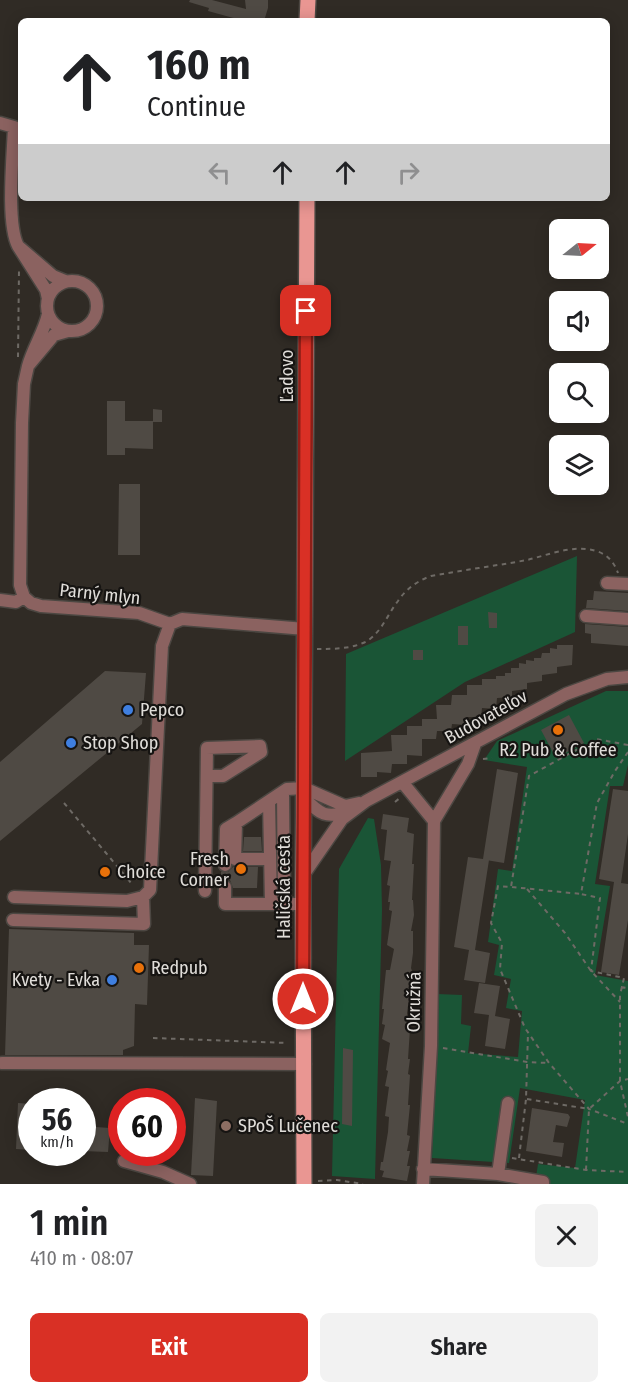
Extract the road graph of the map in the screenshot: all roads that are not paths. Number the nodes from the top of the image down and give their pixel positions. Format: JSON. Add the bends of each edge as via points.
{"nodes":[{"id":1,"x":308,"y":0,"type":"edge"},
{"id":2,"x":308,"y":18,"type":"edge"},
{"id":3,"x":0,"y":123,"type":"edge"},
{"id":4,"x":307,"y":201,"type":"edge"},
{"id":5,"x":6,"y":214,"type":"edge"},
{"id":6,"x":18,"y":246,"type":"junction"},
{"id":7,"x":65,"y":282,"type":"junction"},
{"id":8,"x":48,"y":299,"type":"junction"},
{"id":9,"x":48,"y":314,"type":"junction"},
{"id":10,"x":68,"y":331,"type":"junction"},
{"id":11,"x":23,"y":366,"type":"junction"},
{"id":12,"x":607,"y":583,"type":"dead end"},
{"id":13,"x":625,"y":584,"type":"edge"},
{"id":14,"x":24,"y":597,"type":"junction"},
{"id":15,"x":0,"y":600,"type":"edge"},
{"id":16,"x":586,"y":616,"type":"dead end"},
{"id":17,"x":628,"y":619,"type":"edge"},
{"id":18,"x":170,"y":624,"type":"junction"},
{"id":19,"x":305,"y":628,"type":"junction"},
{"id":20,"x":628,"y":677,"type":"edge"},
{"id":21,"x":475,"y":744,"type":"junction"},
{"id":22,"x":207,"y":776,"type":"dead end"},
{"id":23,"x":403,"y":783,"type":"junction"},
{"id":24,"x":283,"y":792,"type":"junction"},
{"id":25,"x":304,"y":793,"type":"junction"},
{"id":26,"x":269,"y":801,"type":"junction"},
{"id":27,"x":366,"y":801,"type":"junction"},
{"id":28,"x":350,"y":812,"type":"junction"},
{"id":29,"x":435,"y":821,"type":"junction"},
{"id":30,"x":236,"y":823,"type":"junction"},
{"id":31,"x":269,"y":859,"type":"junction"},
{"id":32,"x":225,"y":865,"type":"dead end"},
{"id":33,"x":304,"y":874,"type":"junction"},
{"id":34,"x":225,"y":887,"type":"dead end"},
{"id":35,"x":205,"y":891,"type":"dead end"},
{"id":36,"x":14,"y":897,"type":"dead end"},
{"id":37,"x":143,"y":897,"type":"junction"},
{"id":38,"x":277,"y":903,"type":"junction"},
{"id":39,"x":303,"y":904,"type":"junction"},
{"id":40,"x":13,"y":920,"type":"dead end"},
{"id":41,"x":2,"y":1063,"type":"dead end"},
{"id":42,"x":304,"y":1064,"type":"junction"},
{"id":43,"x":508,"y":1103,"type":"dead end"},
{"id":44,"x":142,"y":1166,"type":"edge"},
{"id":45,"x":423,"y":1169,"type":"junction"},
{"id":46,"x":498,"y":1174,"type":"junction"},
{"id":47,"x":310,"y":1183,"type":"edge"},
{"id":48,"x":190,"y":1184,"type":"edge"},
{"id":49,"x":423,"y":1184,"type":"edge"},
{"id":50,"x":543,"y":1184,"type":"edge"}],
"edges":[{"from":1,"to":2,"type":"main road"},
{"from":3,"to":5,"type":"street","via":[[14,127]]},
{"from":4,"to":19,"type":"main road","name":"Ľadovo"},
{"from":5,"to":6,"type":"street"},
{"from":6,"to":7,"type":"street"},
{"from":6,"to":8,"type":"street"},
{"from":7,"to":8,"type":"street","via":[[54,288]]},
{"from":7,"to":10,"type":"street","via":[[77,281],[88,287],[97,303],[88,325]]},
{"from":8,"to":9,"type":"street"},
{"from":9,"to":10,"type":"street","via":[[54,324]]},
{"from":9,"to":11,"type":"street"},
{"from":10,"to":11,"type":"street","via":[[54,335]]},
{"from":11,"to":14,"type":"street","via":[[20,577]]},
{"from":12,"to":13,"type":"street"},
{"from":14,"to":15,"type":"street","name":"Parný mlyn","via":[[16,602]]},
{"from":14,"to":18,"type":"street","name":"Parný mlyn","via":[[38,606],[139,614]]},
{"from":16,"to":17,"type":"street"},
{"from":18,"to":19,"type":"street","name":"Parný mlyn","via":[[182,619]]},
{"from":18,"to":37,"type":"street","via":[[162,646],[152,881]]},
{"from":19,"to":25,"type":"main road","name":"Haličská cesta"},
{"from":20,"to":21,"type":"street","name":"Budovateľov","via":[[606,679],[566,694]]},
{"from":21,"to":23,"type":"street","name":"Budovateľov"},
{"from":21,"to":29,"type":"street","name":"Okružná","via":[[468,764]]},
{"from":22,"to":35,"type":"street"},
{"from":23,"to":27,"type":"street","name":"Budovateľov"},
{"from":23,"to":29,"type":"street"},
{"from":24,"to":25,"type":"street"},
{"from":24,"to":26,"type":"street"},
{"from":24,"to":38,"type":"street"},
{"from":25,"to":27,"type":"street","name":"Budovateľov","via":[[345,806]]},
{"from":25,"to":28,"type":"street","via":[[321,814]]},
{"from":25,"to":33,"type":"main road","name":"Haličská cesta"},
{"from":26,"to":30,"type":"street"},
{"from":26,"to":31,"type":"street"},
{"from":27,"to":28,"type":"street","name":"Budovateľov"},
{"from":28,"to":33,"type":"street","name":"Budovateľov"},
{"from":29,"to":45,"type":"street","name":"Okružná","via":[[431,1046]]},
{"from":30,"to":31,"type":"street","via":[[235,859]]},
{"from":30,"to":32,"type":"street","via":[[226,829]]},
{"from":31,"to":38,"type":"street"},
{"from":33,"to":39,"type":"main road","name":"Haličská cesta"},
{"from":34,"to":38,"type":"street","via":[[225,904]]},
{"from":36,"to":37,"type":"street","via":[[127,901]]},
{"from":37,"to":40,"type":"street","via":[[144,924]]},
{"from":38,"to":39,"type":"street"},
{"from":39,"to":42,"type":"main road","name":"Haličská cesta"},
{"from":41,"to":42,"type":"street"},
{"from":42,"to":47,"type":"main road","name":"Haličská cesta"},
{"from":43,"to":46,"type":"street"},
{"from":44,"to":48,"type":"street"},
{"from":45,"to":46,"type":"street"},
{"from":45,"to":49,"type":"street","name":"Okružná"},
{"from":46,"to":50,"type":"street"}]}
